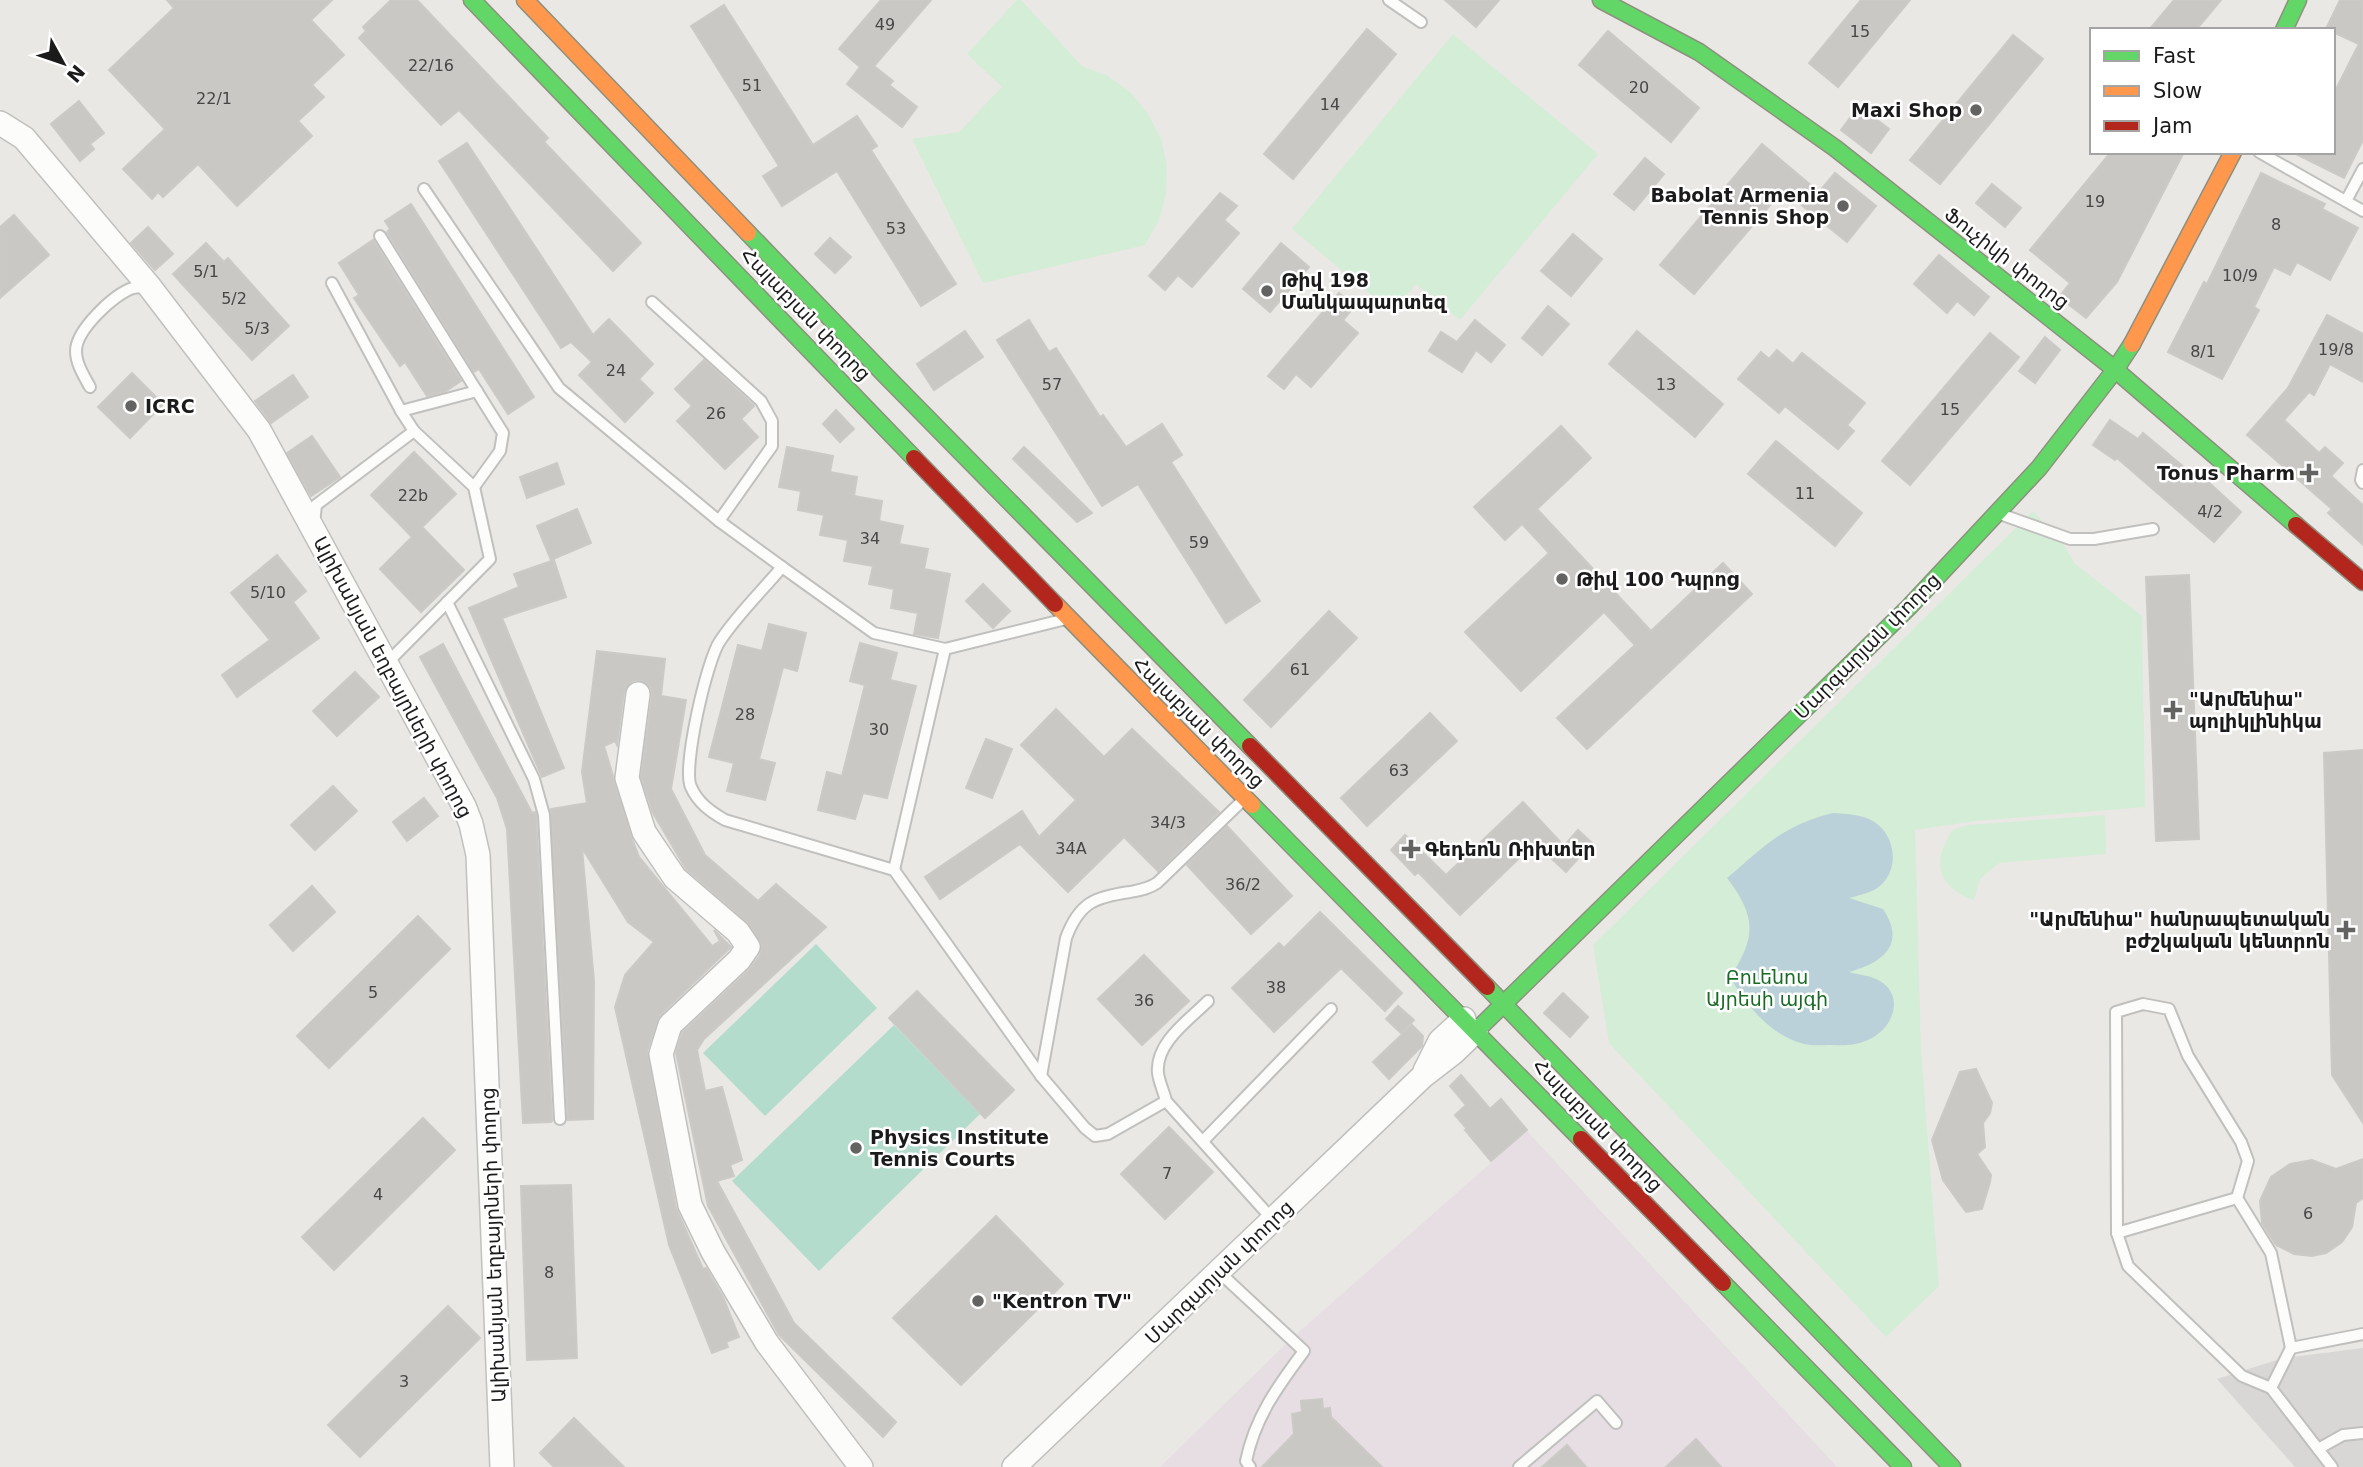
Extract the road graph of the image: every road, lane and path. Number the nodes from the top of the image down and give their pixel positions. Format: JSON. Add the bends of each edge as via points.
{"nodes":[{"id":1,"x":472,"y":0,"type":"edge"},
{"id":2,"x":525,"y":0,"type":"edge"},
{"id":3,"x":1389,"y":0,"type":"edge"},
{"id":4,"x":1601,"y":0,"type":"edge"},
{"id":5,"x":2298,"y":0,"type":"edge"},
{"id":6,"x":2303,"y":0,"type":"edge"},
{"id":7,"x":1421,"y":22,"type":"dead end"},
{"id":8,"x":2285,"y":28,"type":"edge"},
{"id":9,"x":2291,"y":28,"type":"edge"},
{"id":10,"x":569,"y":46,"type":"junction"},
{"id":11,"x":543,"y":73,"type":"junction"},
{"id":12,"x":0,"y":123,"type":"edge"},
{"id":13,"x":2226,"y":154,"type":"edge"},
{"id":14,"x":2232,"y":154,"type":"edge"},
{"id":15,"x":2263,"y":154,"type":"edge"},
{"id":16,"x":2363,"y":169,"type":"edge"},
{"id":17,"x":424,"y":188,"type":"dead end"},
{"id":18,"x":2346,"y":201,"type":"junction"},
{"id":19,"x":2363,"y":211,"type":"edge"},
{"id":20,"x":380,"y":236,"type":"dead end"},
{"id":21,"x":332,"y":283,"type":"dead end"},
{"id":22,"x":149,"y":286,"type":"junction"},
{"id":23,"x":652,"y":302,"type":"dead end"},
{"id":24,"x":2114,"y":369,"type":"junction"},
{"id":25,"x":90,"y":387,"type":"dead end"},
{"id":26,"x":477,"y":391,"type":"junction"},
{"id":27,"x":401,"y":411,"type":"junction"},
{"id":28,"x":414,"y":431,"type":"junction"},
{"id":29,"x":2363,"y":470,"type":"edge"},
{"id":30,"x":2363,"y":483,"type":"edge"},
{"id":31,"x":474,"y":487,"type":"junction"},
{"id":32,"x":1997,"y":513,"type":"junction"},
{"id":33,"x":719,"y":521,"type":"junction"},
{"id":34,"x":314,"y":527,"type":"junction"},
{"id":35,"x":2153,"y":529,"type":"dead end"},
{"id":36,"x":782,"y":567,"type":"junction"},
{"id":37,"x":2363,"y":582,"type":"edge"},
{"id":38,"x":447,"y":603,"type":"junction"},
{"id":39,"x":1068,"y":618,"type":"junction"},
{"id":40,"x":945,"y":649,"type":"junction"},
{"id":41,"x":387,"y":663,"type":"junction"},
{"id":42,"x":638,"y":694,"type":"dead end"},
{"id":43,"x":1245,"y":797,"type":"junction"},
{"id":44,"x":1669,"y":820,"type":"dead end"},
{"id":45,"x":894,"y":870,"type":"junction"},
{"id":46,"x":1505,"y":979,"type":"dead end"},
{"id":47,"x":1208,"y":1001,"type":"dead end"},
{"id":48,"x":1331,"y":1009,"type":"dead end"},
{"id":49,"x":1482,"y":1010,"type":"junction"},
{"id":50,"x":1041,"y":1076,"type":"junction"},
{"id":51,"x":1166,"y":1101,"type":"junction"},
{"id":52,"x":561,"y":1119,"type":"dead end"},
{"id":53,"x":1203,"y":1141,"type":"junction"},
{"id":54,"x":2237,"y":1198,"type":"junction"},
{"id":55,"x":1273,"y":1220,"type":"junction"},
{"id":56,"x":2118,"y":1233,"type":"junction"},
{"id":57,"x":1219,"y":1272,"type":"junction"},
{"id":58,"x":2363,"y":1334,"type":"edge"},
{"id":59,"x":2291,"y":1348,"type":"junction"},
{"id":60,"x":2271,"y":1388,"type":"junction"},
{"id":61,"x":1616,"y":1423,"type":"dead end"},
{"id":62,"x":2363,"y":1433,"type":"edge"},
{"id":63,"x":2318,"y":1449,"type":"junction"},
{"id":64,"x":502,"y":1467,"type":"edge"},
{"id":65,"x":862,"y":1467,"type":"edge"},
{"id":66,"x":1014,"y":1467,"type":"edge"},
{"id":67,"x":1250,"y":1467,"type":"edge"},
{"id":68,"x":1519,"y":1467,"type":"edge"},
{"id":69,"x":1903,"y":1467,"type":"edge"},
{"id":70,"x":1952,"y":1467,"type":"edge"},
{"id":71,"x":2332,"y":1467,"type":"edge"}],
"edges":[{"from":1,"to":11,"type":"main road","name":"Հալաբյան փողոց"},
{"from":2,"to":10,"type":"main road","name":"Հալաբյան փողոց"},
{"from":3,"to":7,"type":"lane"},
{"from":4,"to":24,"type":"main road","name":"Ֆուչիկի փողոց","via":[[1699,52],[1835,148]]},
{"from":5,"to":8,"type":"main road"},
{"from":6,"to":9,"type":"main road"},
{"from":10,"to":11,"type":"main road","via":[[571,59],[565,68],[556,74]]},
{"from":10,"to":49,"type":"main road","name":"Հալաբյան փողոց"},
{"from":11,"to":39,"type":"main road","name":"Հալաբյան փողոց"},
{"from":12,"to":22,"type":"street","name":"Ալիխանյան եղբայրների փողոց","via":[[24,138]]},
{"from":13,"to":24,"type":"main road","name":"Մարգարյան փողոց"},
{"from":14,"to":24,"type":"main road","name":"Մարգարյան փողոց","via":[[2141,329]]},
{"from":15,"to":18,"type":"lane"},
{"from":16,"to":18,"type":"lane"},
{"from":17,"to":33,"type":"lane","via":[[559,388]]},
{"from":18,"to":19,"type":"lane"},
{"from":20,"to":26,"type":"lane"},
{"from":21,"to":27,"type":"lane"},
{"from":22,"to":25,"type":"lane","via":[[112,300],[83,330],[75,349]]},
{"from":22,"to":34,"type":"street","name":"Ալիխանյան եղբայրների փողոց","via":[[260,430]]},
{"from":23,"to":33,"type":"lane","via":[[761,401],[772,421],[772,446]]},
{"from":24,"to":32,"type":"main road","name":"Մարգարյան փողոց","via":[[2039,468]]},
{"from":24,"to":37,"type":"main road","name":"Ֆուչիկի փողոց"},
{"from":24,"to":44,"type":"main road","name":"Մարգարյան փողոց","via":[[2035,464]]},
{"from":26,"to":27,"type":"lane"},
{"from":26,"to":31,"type":"lane","via":[[503,433],[500,451]]},
{"from":27,"to":28,"type":"lane"},
{"from":28,"to":31,"type":"lane"},
{"from":28,"to":34,"type":"lane","via":[[316,505]]},
{"from":29,"to":30,"type":"lane"},
{"from":31,"to":38,"type":"lane","via":[[490,559]]},
{"from":32,"to":35,"type":"lane","via":[[2070,539]]},
{"from":32,"to":49,"type":"main road","name":"Մարգարյան փողոց","via":[[1909,607]]},
{"from":33,"to":36,"type":"lane"},
{"from":34,"to":41,"type":"street","name":"Ալիխանյան եղբայրների փողոց"},
{"from":36,"to":40,"type":"lane","via":[[874,633]]},
{"from":36,"to":45,"type":"lane","via":[[718,643],[698,711],[688,769],[690,786],[711,812],[725,820]]},
{"from":38,"to":41,"type":"lane"},
{"from":38,"to":52,"type":"lane","via":[[534,779],[544,815]]},
{"from":39,"to":40,"type":"lane"},
{"from":39,"to":43,"type":"main road","name":"Հալաբյան փողոց"},
{"from":40,"to":45,"type":"lane"},
{"from":41,"to":64,"type":"street","name":"Ալիխանյան եղբայրների փողոց","via":[[464,806],[478,855]]},
{"from":42,"to":65,"type":"street","via":[[627,778],[644,832],[675,878],[738,932],[748,947],[670,1025],[661,1054],[690,1205],[767,1343]]},
{"from":43,"to":49,"type":"main road","name":"Հալաբյան փողոց"},
{"from":43,"to":50,"type":"lane","via":[[1157,883],[1103,895],[1089,902],[1073,920]]},
{"from":45,"to":50,"type":"lane"},
{"from":46,"to":49,"type":"main road","name":"Մարգարյան փողոց"},
{"from":47,"to":51,"type":"lane","via":[[1163,1050],[1158,1073]]},
{"from":48,"to":53,"type":"lane"},
{"from":49,"to":55,"type":"street","name":"Մարգարյան փողոց","via":[[1440,1041],[1422,1077]]},
{"from":49,"to":69,"type":"main road","name":"Հալաբյան փողոց"},
{"from":49,"to":70,"type":"main road","name":"Հալաբյան փողոց"},
{"from":50,"to":51,"type":"lane","via":[[1096,1136],[1108,1134]]},
{"from":51,"to":53,"type":"lane"},
{"from":53,"to":55,"type":"lane"},
{"from":54,"to":56,"type":"lane"},
{"from":54,"to":56,"type":"lane","via":[[2248,1161],[2241,1142],[2188,1056],[2169,1009],[2143,1004],[2116,1012]]},
{"from":54,"to":59,"type":"lane","via":[[2271,1253]]},
{"from":55,"to":57,"type":"street","name":"Մարգարյան փողոց"},
{"from":56,"to":60,"type":"lane","via":[[2128,1266],[2242,1376]]},
{"from":57,"to":66,"type":"street","name":"Մարգարյան փողոց"},
{"from":57,"to":67,"type":"lane","via":[[1304,1351],[1268,1400],[1251,1437],[1246,1461]]},
{"from":58,"to":59,"type":"lane"},
{"from":59,"to":60,"type":"lane"},
{"from":60,"to":63,"type":"lane"},
{"from":61,"to":68,"type":"lane","via":[[1597,1401]]},
{"from":62,"to":63,"type":"lane","via":[[2343,1435]]},
{"from":63,"to":71,"type":"lane"}]}
